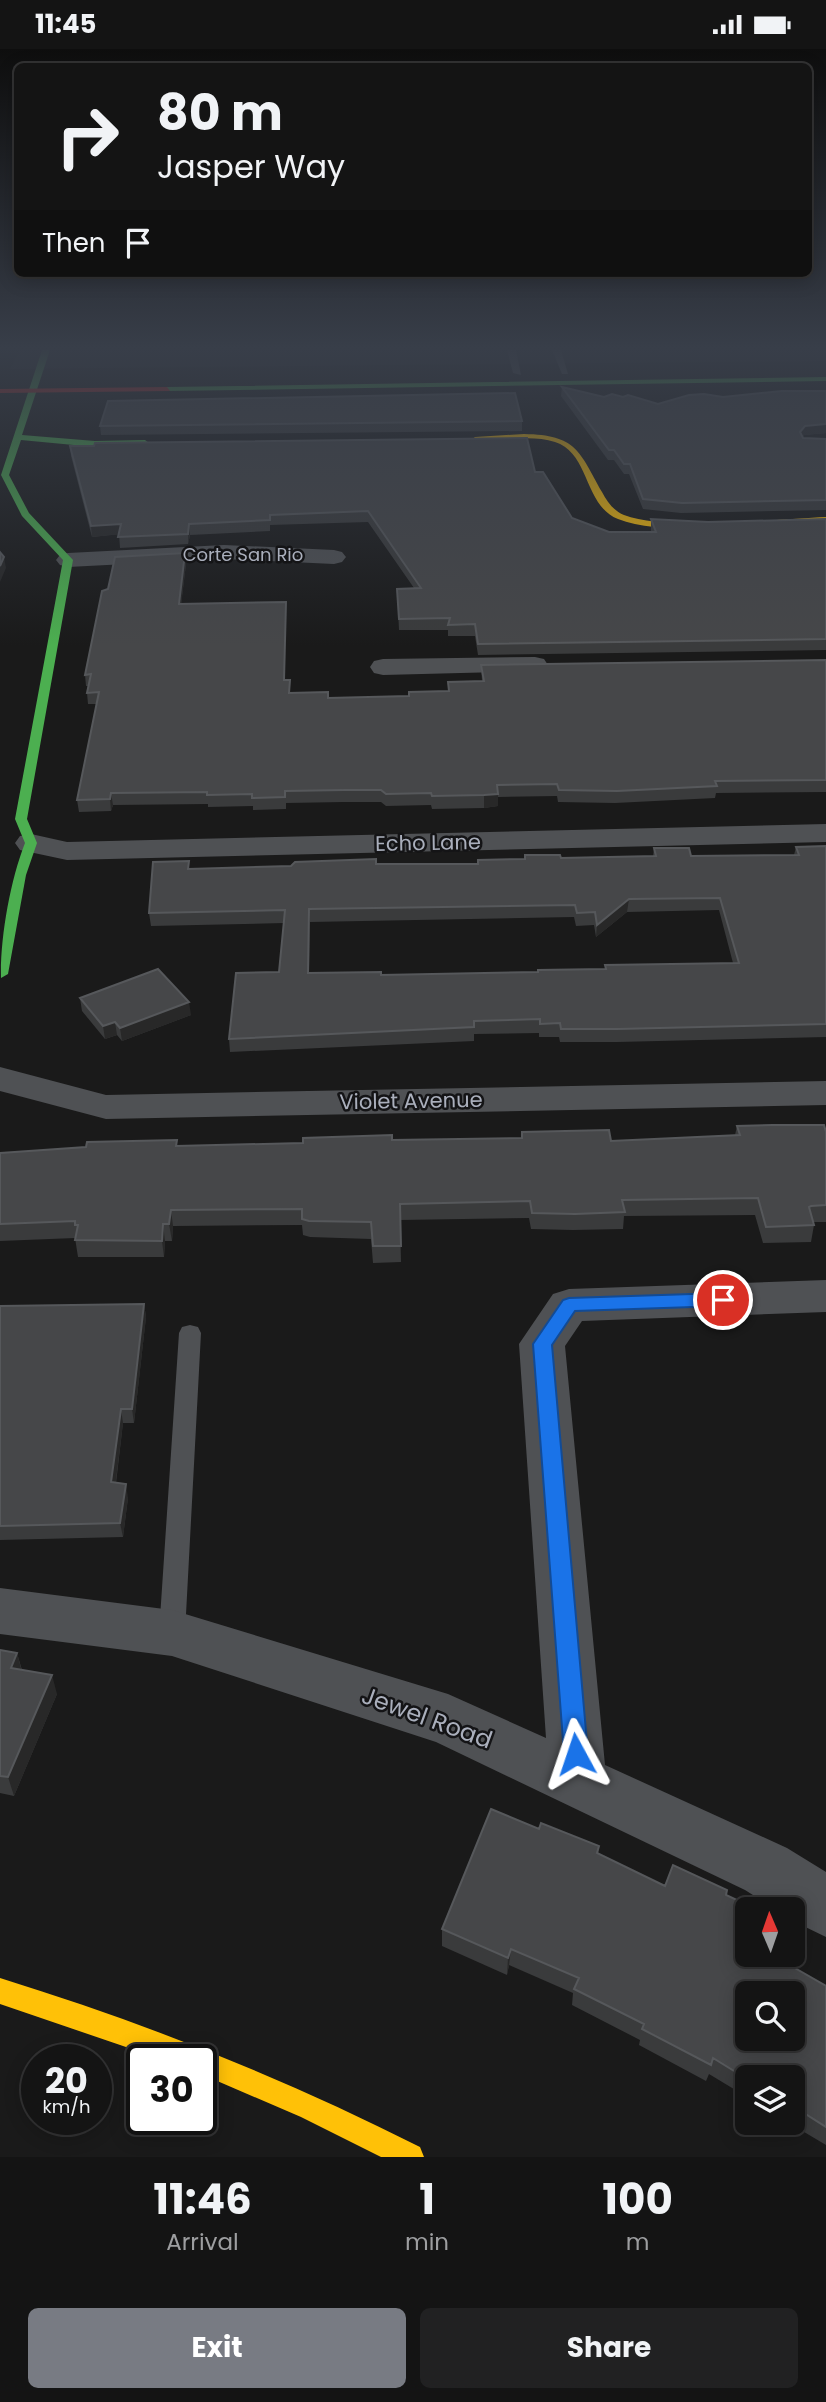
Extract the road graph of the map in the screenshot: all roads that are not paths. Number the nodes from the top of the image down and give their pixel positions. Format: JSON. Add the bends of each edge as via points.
{"nodes":[{"id":1,"x":14,"y":448,"type":"edge"},
{"id":2,"x":571,"y":448,"type":"edge"},
{"id":3,"x":826,"y":520,"type":"edge"},
{"id":4,"x":334,"y":557,"type":"dead end"},
{"id":5,"x":68,"y":561,"type":"junction"},
{"id":6,"x":563,"y":664,"type":"edge"},
{"id":7,"x":383,"y":667,"type":"dead end"},
{"id":8,"x":826,"y":833,"type":"edge"},
{"id":9,"x":31,"y":843,"type":"junction"},
{"id":10,"x":1,"y":977,"type":"edge"},
{"id":11,"x":0,"y":1079,"type":"edge"},
{"id":12,"x":826,"y":1093,"type":"edge"},
{"id":13,"x":826,"y":1296,"type":"edge"},
{"id":14,"x":190,"y":1333,"type":"dead end"},
{"id":15,"x":0,"y":1611,"type":"edge"},
{"id":16,"x":172,"y":1633,"type":"junction"},
{"id":17,"x":578,"y":1781,"type":"junction"},
{"id":18,"x":826,"y":1907,"type":"edge"},
{"id":19,"x":0,"y":1991,"type":"edge"},
{"id":20,"x":410,"y":2157,"type":"edge"}],
"edges":[{"from":1,"to":5,"type":"street","via":[[5,475],[25,514]]},
{"from":2,"to":3,"type":"street","via":[[606,506],[620,517],[659,522]]},
{"from":4,"to":5,"type":"street","name":"Corte San Rio","via":[[224,552]]},
{"from":5,"to":9,"type":"street","via":[[21,819]]},
{"from":6,"to":7,"type":"street"},
{"from":8,"to":9,"type":"street","name":"Echo Lane","via":[[67,851]]},
{"from":9,"to":10,"type":"street","via":[[19,874]]},
{"from":11,"to":12,"type":"street","name":"Violet Avenue","via":[[106,1107]]},
{"from":13,"to":17,"type":"street","via":[[569,1305],[542,1344]]},
{"from":14,"to":16,"type":"lane"},
{"from":15,"to":16,"type":"street","name":"Jewel Road"},
{"from":16,"to":17,"type":"street","name":"Jewel Road","via":[[448,1720]]},
{"from":17,"to":18,"type":"street","name":"Jewel Road","via":[[766,1869]]},
{"from":19,"to":20,"type":"street","via":[[179,2050],[317,2110]]}]}
